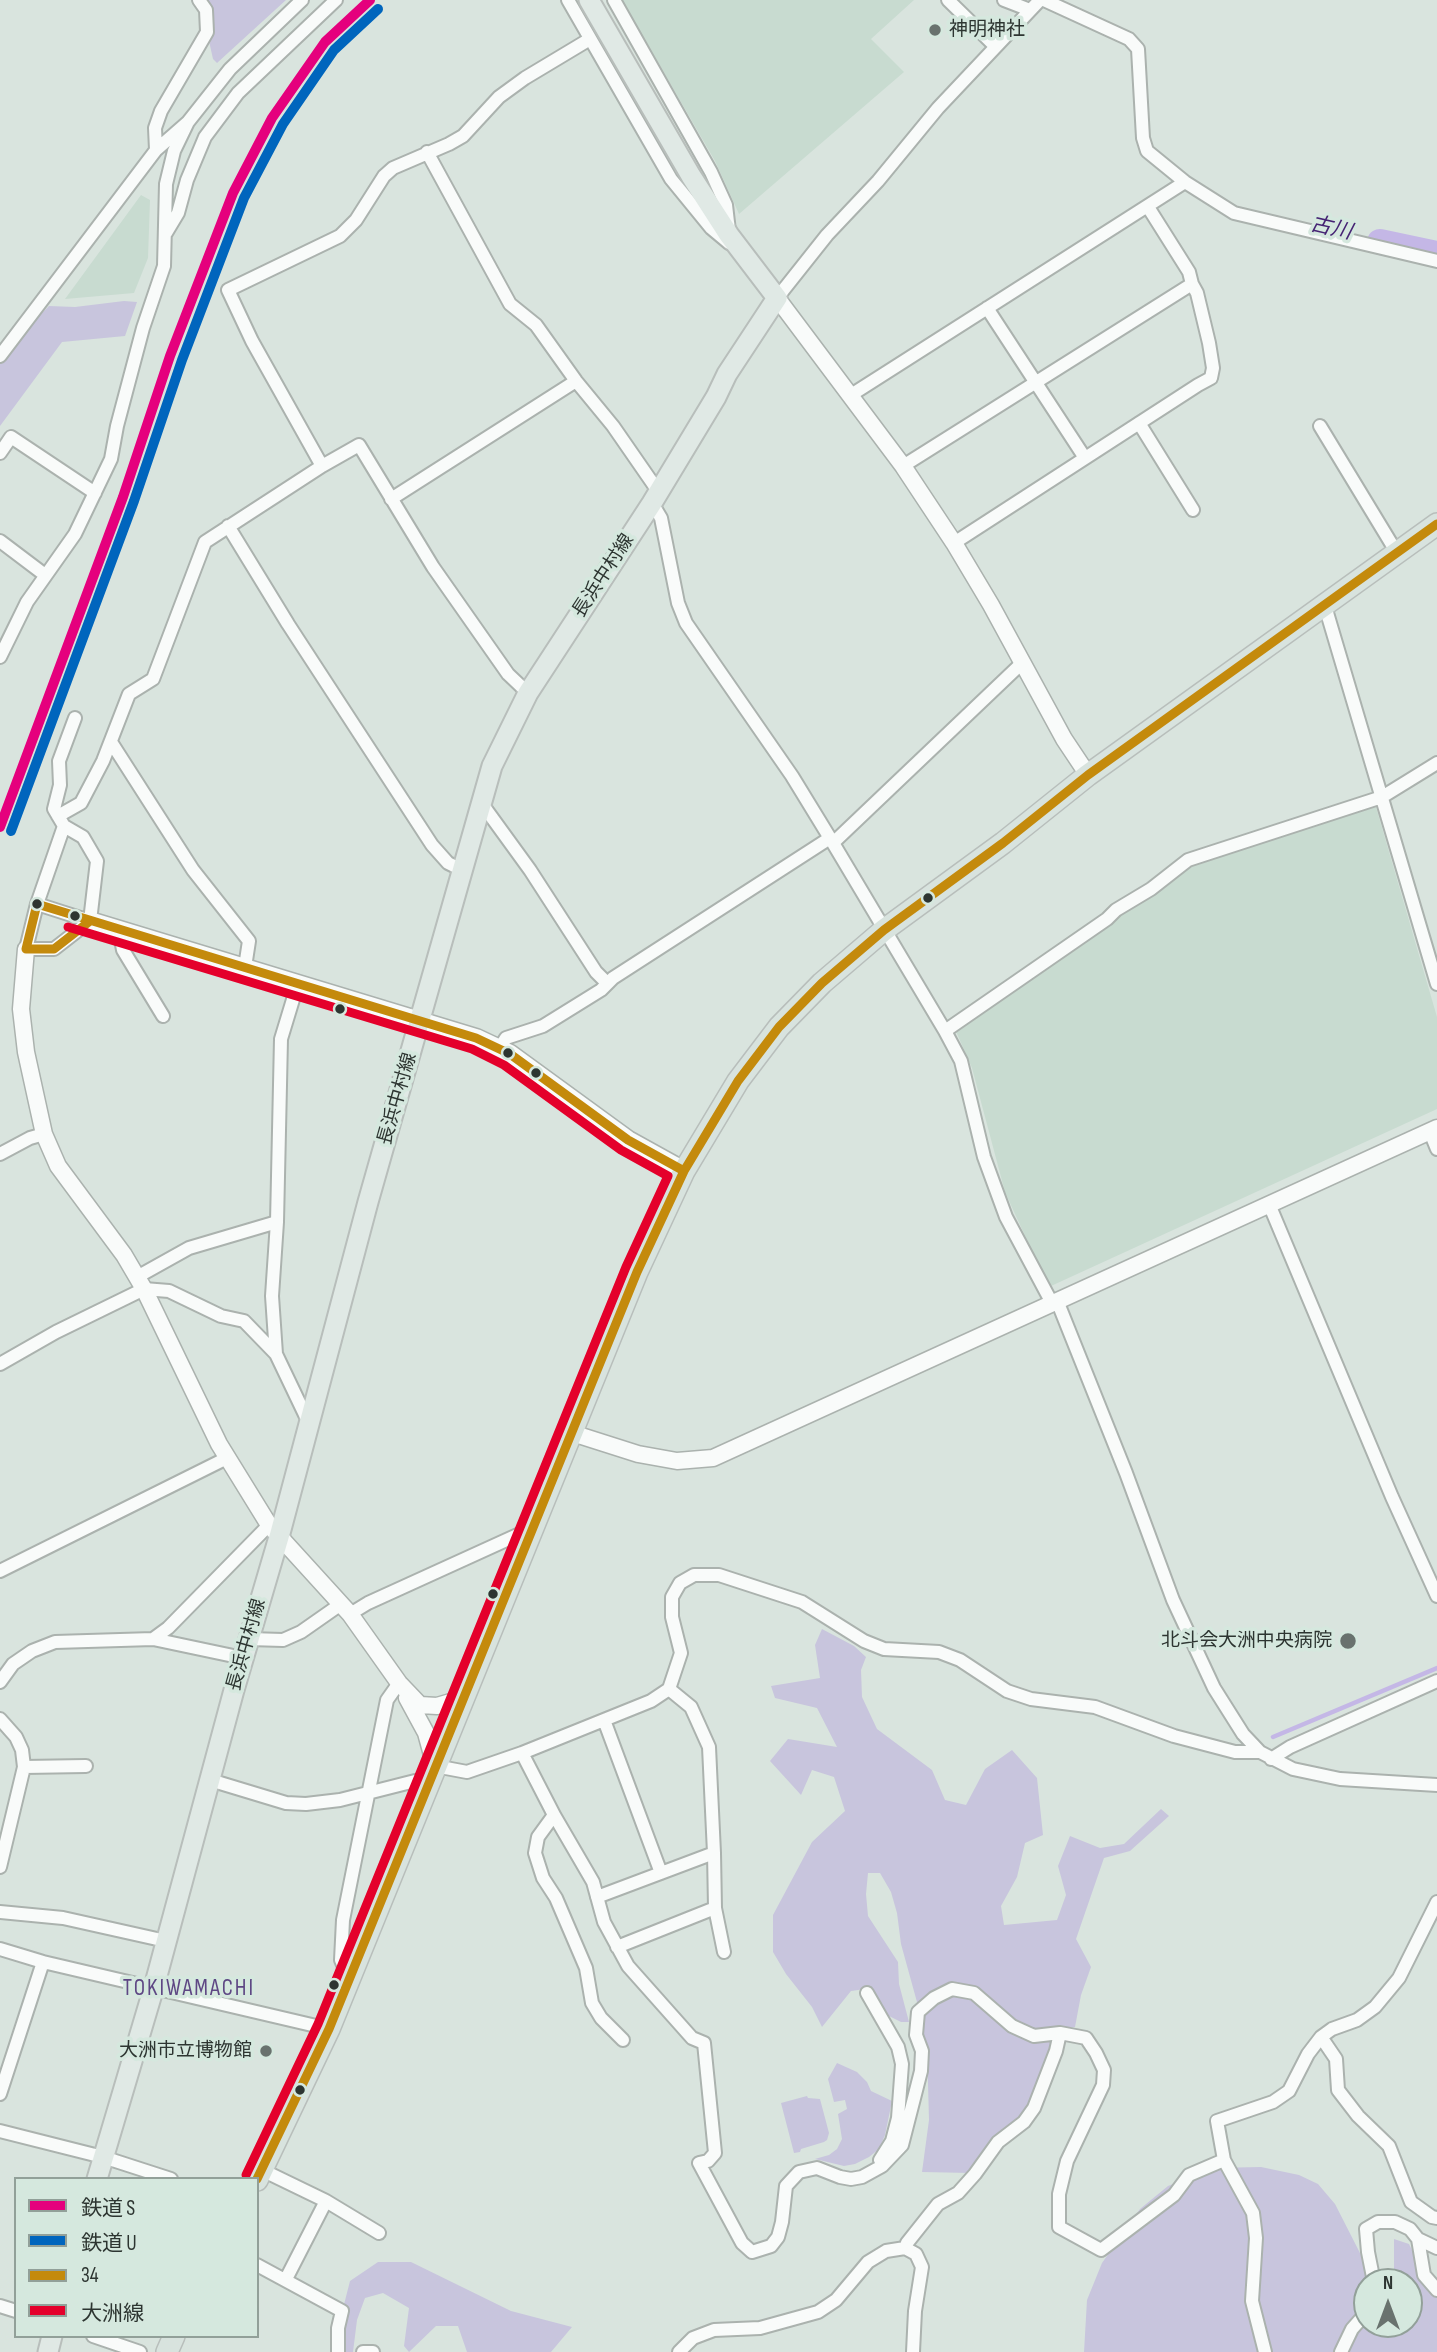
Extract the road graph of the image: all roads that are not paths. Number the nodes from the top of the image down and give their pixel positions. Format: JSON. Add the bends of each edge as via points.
{"nodes":[{"id":1,"x":199,"y":0,"type":"edge"},
{"id":2,"x":302,"y":0,"type":"edge"},
{"id":3,"x":335,"y":0,"type":"edge"},
{"id":4,"x":568,"y":0,"type":"edge"},
{"id":5,"x":589,"y":0,"type":"edge"},
{"id":6,"x":614,"y":0,"type":"edge"},
{"id":7,"x":948,"y":0,"type":"edge"},
{"id":8,"x":1004,"y":0,"type":"edge"},
{"id":9,"x":1042,"y":0,"type":"edge"},
{"id":10,"x":1030,"y":10,"type":"junction"},
{"id":11,"x":599,"y":37,"type":"junction"},
{"id":12,"x":995,"y":46,"type":"junction"},
{"id":13,"x":188,"y":122,"type":"junction"},
{"id":14,"x":156,"y":149,"type":"junction"},
{"id":15,"x":427,"y":152,"type":"junction"},
{"id":16,"x":706,"y":163,"type":"junction"},
{"id":17,"x":691,"y":176,"type":"junction"},
{"id":18,"x":671,"y":179,"type":"junction"},
{"id":19,"x":1185,"y":183,"type":"junction"},
{"id":20,"x":1148,"y":206,"type":"junction"},
{"id":21,"x":166,"y":234,"type":"junction"},
{"id":22,"x":729,"y":235,"type":"junction"},
{"id":23,"x":746,"y":257,"type":"junction"},
{"id":24,"x":1437,"y":261,"type":"edge"},
{"id":25,"x":1192,"y":284,"type":"junction"},
{"id":26,"x":777,"y":298,"type":"junction"},
{"id":27,"x":987,"y":308,"type":"junction"},
{"id":28,"x":0,"y":356,"type":"edge"},
{"id":29,"x":576,"y":381,"type":"junction"},
{"id":30,"x":1037,"y":383,"type":"junction"},
{"id":31,"x":852,"y":395,"type":"junction"},
{"id":32,"x":1139,"y":424,"type":"junction"},
{"id":33,"x":1320,"y":426,"type":"dead end"},
{"id":34,"x":0,"y":453,"type":"edge"},
{"id":35,"x":1085,"y":458,"type":"junction"},
{"id":36,"x":322,"y":466,"type":"junction"},
{"id":37,"x":903,"y":466,"type":"junction"},
{"id":38,"x":95,"y":493,"type":"junction"},
{"id":39,"x":655,"y":497,"type":"junction"},
{"id":40,"x":391,"y":499,"type":"junction"},
{"id":41,"x":1193,"y":510,"type":"dead end"},
{"id":42,"x":1437,"y":524,"type":"edge"},
{"id":43,"x":229,"y":526,"type":"junction"},
{"id":44,"x":0,"y":541,"type":"edge"},
{"id":45,"x":954,"y":543,"type":"junction"},
{"id":46,"x":1397,"y":552,"type":"junction"},
{"id":47,"x":45,"y":575,"type":"junction"},
{"id":48,"x":1325,"y":606,"type":"junction"},
{"id":49,"x":1,"y":654,"type":"edge"},
{"id":50,"x":1022,"y":663,"type":"junction"},
{"id":51,"x":527,"y":693,"type":"junction"},
{"id":52,"x":75,"y":719,"type":"dead end"},
{"id":53,"x":111,"y":742,"type":"junction"},
{"id":54,"x":1437,"y":763,"type":"edge"},
{"id":55,"x":1088,"y":775,"type":"junction"},
{"id":56,"x":1382,"y":797,"type":"junction"},
{"id":57,"x":480,"y":807,"type":"junction"},
{"id":58,"x":61,"y":821,"type":"junction"},
{"id":59,"x":832,"y":841,"type":"junction"},
{"id":60,"x":462,"y":870,"type":"junction"},
{"id":61,"x":37,"y":904,"type":"junction"},
{"id":62,"x":90,"y":921,"type":"junction"},
{"id":63,"x":119,"y":929,"type":"junction"},
{"id":64,"x":884,"y":930,"type":"junction"},
{"id":65,"x":26,"y":949,"type":"junction"},
{"id":66,"x":244,"y":967,"type":"junction"},
{"id":67,"x":298,"y":983,"type":"junction"},
{"id":68,"x":607,"y":983,"type":"junction"},
{"id":69,"x":1437,"y":985,"type":"edge"},
{"id":70,"x":163,"y":1016,"type":"dead end"},
{"id":71,"x":421,"y":1022,"type":"junction"},
{"id":72,"x":945,"y":1031,"type":"junction"},
{"id":73,"x":499,"y":1049,"type":"junction"},
{"id":74,"x":1433,"y":1130,"type":"edge"},
{"id":75,"x":44,"y":1134,"type":"junction"},
{"id":76,"x":1437,"y":1149,"type":"edge"},
{"id":77,"x":0,"y":1154,"type":"edge"},
{"id":78,"x":684,"y":1171,"type":"junction"},
{"id":79,"x":1269,"y":1204,"type":"junction"},
{"id":80,"x":278,"y":1222,"type":"junction"},
{"id":81,"x":140,"y":1283,"type":"junction"},
{"id":82,"x":1055,"y":1304,"type":"junction"},
{"id":83,"x":276,"y":1354,"type":"junction"},
{"id":84,"x":0,"y":1364,"type":"edge"},
{"id":85,"x":308,"y":1421,"type":"junction"},
{"id":86,"x":572,"y":1433,"type":"junction"},
{"id":87,"x":227,"y":1458,"type":"junction"},
{"id":88,"x":535,"y":1527,"type":"junction"},
{"id":89,"x":274,"y":1531,"type":"junction"},
{"id":90,"x":0,"y":1572,"type":"edge"},
{"id":91,"x":1437,"y":1596,"type":"edge"},
{"id":92,"x":345,"y":1609,"type":"junction"},
{"id":93,"x":153,"y":1639,"type":"junction"},
{"id":94,"x":249,"y":1639,"type":"junction"},
{"id":95,"x":243,"y":1658,"type":"junction"},
{"id":96,"x":1437,"y":1681,"type":"edge"},
{"id":97,"x":0,"y":1682,"type":"edge"},
{"id":98,"x":399,"y":1683,"type":"junction"},
{"id":99,"x":669,"y":1689,"type":"junction"},
{"id":100,"x":466,"y":1692,"type":"junction"},
{"id":101,"x":0,"y":1719,"type":"edge"},
{"id":102,"x":604,"y":1720,"type":"junction"},
{"id":103,"x":522,"y":1753,"type":"junction"},
{"id":104,"x":1265,"y":1756,"type":"junction"},
{"id":105,"x":86,"y":1766,"type":"dead end"},
{"id":106,"x":24,"y":1767,"type":"junction"},
{"id":107,"x":431,"y":1775,"type":"junction"},
{"id":108,"x":210,"y":1780,"type":"junction"},
{"id":109,"x":1437,"y":1785,"type":"edge"},
{"id":110,"x":369,"y":1793,"type":"junction"},
{"id":111,"x":554,"y":1815,"type":"junction"},
{"id":112,"x":714,"y":1853,"type":"junction"},
{"id":113,"x":0,"y":1867,"type":"edge"},
{"id":114,"x":661,"y":1873,"type":"junction"},
{"id":115,"x":597,"y":1897,"type":"junction"},
{"id":116,"x":1437,"y":1902,"type":"edge"},
{"id":117,"x":715,"y":1908,"type":"junction"},
{"id":118,"x":0,"y":1912,"type":"edge"},
{"id":119,"x":166,"y":1941,"type":"junction"},
{"id":120,"x":617,"y":1947,"type":"junction"},
{"id":121,"x":0,"y":1949,"type":"edge"},
{"id":122,"x":724,"y":1952,"type":"dead end"},
{"id":123,"x":43,"y":1962,"type":"junction"},
{"id":124,"x":349,"y":1979,"type":"junction"},
{"id":125,"x":154,"y":1987,"type":"junction"},
{"id":126,"x":866,"y":1993,"type":"dead end"},
{"id":127,"x":329,"y":2028,"type":"junction"},
{"id":128,"x":1060,"y":2034,"type":"junction"},
{"id":129,"x":1321,"y":2037,"type":"junction"},
{"id":130,"x":623,"y":2040,"type":"dead end"},
{"id":131,"x":0,"y":2094,"type":"edge"},
{"id":132,"x":0,"y":2132,"type":"edge"},
{"id":133,"x":103,"y":2157,"type":"junction"},
{"id":134,"x":1224,"y":2160,"type":"junction"},
{"id":135,"x":260,"y":2175,"type":"edge"},
{"id":136,"x":98,"y":2177,"type":"edge"},
{"id":137,"x":166,"y":2177,"type":"edge"},
{"id":138,"x":862,"y":2177,"type":"junction"},
{"id":139,"x":326,"y":2201,"type":"junction"},
{"id":140,"x":1437,"y":2218,"type":"edge"},
{"id":141,"x":379,"y":2233,"type":"dead end"},
{"id":142,"x":1418,"y":2239,"type":"junction"},
{"id":143,"x":905,"y":2248,"type":"junction"},
{"id":144,"x":1437,"y":2248,"type":"edge"},
{"id":145,"x":259,"y":2266,"type":"edge"},
{"id":146,"x":1371,"y":2268,"type":"edge"},
{"id":147,"x":286,"y":2279,"type":"junction"},
{"id":148,"x":1437,"y":2290,"type":"edge"},
{"id":149,"x":1353,"y":2328,"type":"edge"},
{"id":150,"x":99,"y":2338,"type":"edge"},
{"id":151,"x":681,"y":2351,"type":"edge"},
{"id":152,"x":140,"y":2352,"type":"edge"},
{"id":153,"x":338,"y":2352,"type":"edge"},
{"id":154,"x":363,"y":2352,"type":"edge"},
{"id":155,"x":373,"y":2352,"type":"edge"},
{"id":156,"x":912,"y":2352,"type":"edge"},
{"id":157,"x":1265,"y":2352,"type":"edge"},
{"id":158,"x":1341,"y":2352,"type":"edge"}],
"edges":[{"from":1,"to":14,"type":"street","via":[[206,10],[207,33],[161,111],[155,128]]},
{"from":2,"to":13,"type":"street","via":[[230,69]]},
{"from":3,"to":21,"type":"street","via":[[238,93],[205,137]]},
{"from":4,"to":11,"type":"street"},
{"from":5,"to":11,"type":"main road"},
{"from":6,"to":16,"type":"street"},
{"from":7,"to":12,"type":"street"},
{"from":8,"to":10,"type":"street"},
{"from":9,"to":10,"type":"street"},
{"from":9,"to":19,"type":"street","via":[[1129,39],[1138,49],[1147,151]]},
{"from":10,"to":12,"type":"street"},
{"from":11,"to":15,"type":"street","via":[[525,78],[499,97],[463,135]]},
{"from":11,"to":17,"type":"main road"},
{"from":11,"to":18,"type":"street"},
{"from":12,"to":26,"type":"street"},
{"from":13,"to":14,"type":"street"},
{"from":13,"to":21,"type":"street","via":[[166,184]]},
{"from":14,"to":28,"type":"street"},
{"from":15,"to":29,"type":"street","via":[[510,304],[536,325]]},
{"from":15,"to":36,"type":"street","via":[[384,176],[340,236],[228,290]]},
{"from":16,"to":17,"type":"street"},
{"from":16,"to":22,"type":"street","via":[[726,205]]},
{"from":17,"to":18,"type":"street"},
{"from":17,"to":22,"type":"main road"},
{"from":18,"to":23,"type":"street","via":[[711,228]]},
{"from":19,"to":20,"type":"street"},
{"from":19,"to":24,"type":"street","via":[[1234,214]]},
{"from":20,"to":25,"type":"street"},
{"from":20,"to":27,"type":"street"},
{"from":21,"to":38,"type":"street","via":[[164,266],[111,459]]},
{"from":22,"to":23,"type":"main road"},
{"from":23,"to":26,"type":"main road"},
{"from":25,"to":30,"type":"street"},
{"from":25,"to":32,"type":"street","via":[[1209,343],[1212,378]]},
{"from":26,"to":31,"type":"street"},
{"from":26,"to":39,"type":"main road","name":"長浜中村線"},
{"from":27,"to":30,"type":"street"},
{"from":27,"to":31,"type":"street"},
{"from":29,"to":39,"type":"street","via":[[613,426]]},
{"from":29,"to":40,"type":"street"},
{"from":30,"to":35,"type":"street"},
{"from":30,"to":37,"type":"street"},
{"from":31,"to":37,"type":"street"},
{"from":32,"to":35,"type":"street"},
{"from":32,"to":41,"type":"street"},
{"from":33,"to":46,"type":"street"},
{"from":34,"to":38,"type":"street","via":[[11,438]]},
{"from":35,"to":45,"type":"street"},
{"from":36,"to":40,"type":"street","via":[[359,445]]},
{"from":36,"to":43,"type":"street"},
{"from":37,"to":45,"type":"street"},
{"from":38,"to":47,"type":"street","via":[[75,534]]},
{"from":39,"to":51,"type":"main road","name":"長浜中村線"},
{"from":39,"to":59,"type":"street","via":[[686,623]]},
{"from":40,"to":51,"type":"street","via":[[508,674]]},
{"from":42,"to":46,"type":"highway"},
{"from":43,"to":53,"type":"street","via":[[205,542],[153,679],[129,694]]},
{"from":43,"to":60,"type":"street","via":[[432,845],[448,863]]},
{"from":44,"to":47,"type":"street"},
{"from":45,"to":50,"type":"street"},
{"from":46,"to":48,"type":"highway"},
{"from":47,"to":49,"type":"street"},
{"from":48,"to":55,"type":"highway"},
{"from":48,"to":56,"type":"street"},
{"from":50,"to":55,"type":"street"},
{"from":50,"to":59,"type":"street"},
{"from":51,"to":57,"type":"main road","name":"長浜中村線","via":[[492,766]]},
{"from":52,"to":58,"type":"street","via":[[59,761],[54,809]]},
{"from":53,"to":58,"type":"street","via":[[81,803]]},
{"from":53,"to":66,"type":"street","via":[[193,870],[249,941]]},
{"from":54,"to":56,"type":"street"},
{"from":55,"to":64,"type":"highway"},
{"from":56,"to":69,"type":"street"},
{"from":56,"to":72,"type":"street","via":[[1188,860]]},
{"from":57,"to":60,"type":"main road","name":"長浜中村線"},
{"from":57,"to":68,"type":"street","via":[[530,870]]},
{"from":58,"to":61,"type":"street"},
{"from":58,"to":62,"type":"street","via":[[83,838],[97,861]]},
{"from":59,"to":64,"type":"street"},
{"from":59,"to":68,"type":"street"},
{"from":60,"to":71,"type":"main road","name":"長浜中村線"},
{"from":61,"to":62,"type":"street"},
{"from":61,"to":65,"type":"street"},
{"from":62,"to":63,"type":"main road"},
{"from":62,"to":65,"type":"street","via":[[54,949]]},
{"from":63,"to":66,"type":"main road"},
{"from":63,"to":70,"type":"street","via":[[123,950]]},
{"from":64,"to":72,"type":"street"},
{"from":64,"to":78,"type":"highway","via":[[779,1027],[738,1081]]},
{"from":65,"to":75,"type":"street","via":[[21,1009]]},
{"from":66,"to":67,"type":"main road"},
{"from":67,"to":71,"type":"main road"},
{"from":67,"to":80,"type":"street","via":[[281,1039]]},
{"from":68,"to":73,"type":"street","via":[[543,1026],[506,1038]]},
{"from":71,"to":73,"type":"main road"},
{"from":71,"to":85,"type":"main road","name":"長浜中村線"},
{"from":72,"to":82,"type":"street","via":[[961,1061],[984,1157],[1006,1217]]},
{"from":73,"to":78,"type":"main road","via":[[628,1140]]},
{"from":74,"to":76,"type":"street"},
{"from":74,"to":79,"type":"street"},
{"from":75,"to":77,"type":"street"},
{"from":75,"to":81,"type":"street","via":[[58,1166]]},
{"from":78,"to":86,"type":"highway","via":[[637,1272]]},
{"from":79,"to":82,"type":"street"},
{"from":79,"to":91,"type":"street"},
{"from":80,"to":81,"type":"street","via":[[189,1248]]},
{"from":80,"to":83,"type":"street","via":[[272,1296]]},
{"from":81,"to":83,"type":"street","via":[[169,1291],[221,1317],[244,1321]]},
{"from":81,"to":84,"type":"street"},
{"from":81,"to":87,"type":"street"},
{"from":82,"to":86,"type":"street","via":[[713,1458],[677,1461]]},
{"from":82,"to":104,"type":"street","via":[[1196,1652],[1242,1734]]},
{"from":83,"to":85,"type":"street"},
{"from":85,"to":89,"type":"main road","name":"長浜中村線"},
{"from":86,"to":88,"type":"highway"},
{"from":87,"to":89,"type":"street"},
{"from":87,"to":90,"type":"street"},
{"from":88,"to":92,"type":"street","via":[[368,1603]]},
{"from":88,"to":100,"type":"highway"},
{"from":89,"to":92,"type":"street"},
{"from":89,"to":93,"type":"street"},
{"from":89,"to":94,"type":"main road","name":"長浜中村線"},
{"from":92,"to":94,"type":"street","via":[[284,1640]]},
{"from":92,"to":98,"type":"street"},
{"from":93,"to":95,"type":"street"},
{"from":93,"to":97,"type":"street","via":[[55,1642],[13,1664]]},
{"from":94,"to":95,"type":"main road","name":"長浜中村線"},
{"from":95,"to":108,"type":"main road","name":"長浜中村線"},
{"from":96,"to":104,"type":"street"},
{"from":98,"to":100,"type":"street","via":[[420,1705],[437,1706]]},
{"from":98,"to":107,"type":"street","via":[[426,1733]]},
{"from":98,"to":110,"type":"street","via":[[387,1700]]},
{"from":99,"to":102,"type":"street","via":[[652,1701]]},
{"from":99,"to":104,"type":"street","via":[[681,1653],[672,1597],[680,1583],[694,1575],[719,1575],[802,1602],[884,1649],[928,1650],[950,1656],[1007,1691],[1031,1699],[1095,1707],[1174,1736]]},
{"from":99,"to":112,"type":"street","via":[[691,1707],[709,1747]]},
{"from":100,"to":107,"type":"highway"},
{"from":101,"to":106,"type":"street","via":[[16,1737]]},
{"from":102,"to":103,"type":"street"},
{"from":102,"to":114,"type":"street"},
{"from":103,"to":107,"type":"street","via":[[467,1772]]},
{"from":103,"to":111,"type":"street"},
{"from":104,"to":109,"type":"street","via":[[1293,1769],[1340,1779]]},
{"from":105,"to":106,"type":"street"},
{"from":106,"to":113,"type":"street"},
{"from":107,"to":110,"type":"street"},
{"from":107,"to":124,"type":"highway"},
{"from":108,"to":110,"type":"street","via":[[286,1803],[317,1803]]},
{"from":108,"to":119,"type":"main road","name":"長浜中村線"},
{"from":110,"to":124,"type":"street","via":[[343,1920],[341,1960]]},
{"from":111,"to":115,"type":"street"},
{"from":111,"to":130,"type":"street","via":[[538,1837],[535,1853],[586,1968],[592,2003]]},
{"from":112,"to":114,"type":"street"},
{"from":112,"to":117,"type":"street"},
{"from":114,"to":115,"type":"street"},
{"from":115,"to":120,"type":"street"},
{"from":116,"to":129,"type":"street","via":[[1399,1978],[1375,2007]]},
{"from":117,"to":120,"type":"street"},
{"from":117,"to":122,"type":"street"},
{"from":118,"to":119,"type":"street","via":[[63,1918]]},
{"from":119,"to":125,"type":"main road","name":"長浜中村線"},
{"from":120,"to":138,"type":"street","via":[[628,1966],[692,2038],[704,2043],[715,2153],[699,2163],[742,2243],[752,2252],[771,2246],[782,2222],[786,2186],[799,2172],[817,2168],[852,2179]]},
{"from":121,"to":123,"type":"street"},
{"from":123,"to":125,"type":"street"},
{"from":123,"to":131,"type":"street"},
{"from":124,"to":127,"type":"highway"},
{"from":125,"to":127,"type":"street"},
{"from":125,"to":133,"type":"main road","name":"長浜中村線"},
{"from":126,"to":138,"type":"street","via":[[898,2047],[902,2083],[892,2141]]},
{"from":127,"to":135,"type":"highway"},
{"from":128,"to":134,"type":"street","via":[[1086,2038],[1104,2070],[1102,2085],[1067,2161],[1059,2194],[1059,2227],[1101,2250],[1174,2195],[1189,2175]]},
{"from":128,"to":138,"type":"street","via":[[1034,2036],[1012,2026],[974,1993],[952,1989],[934,1997],[918,2012],[916,2035],[922,2071],[902,2145],[882,2166]]},
{"from":128,"to":143,"type":"street","via":[[1034,2108],[1024,2122],[998,2142],[958,2193],[937,2204]]},
{"from":129,"to":134,"type":"street","via":[[1289,2091],[1273,2102],[1217,2121]]},
{"from":129,"to":140,"type":"street","via":[[1336,2059],[1338,2090],[1390,2146],[1411,2202]]},
{"from":132,"to":133,"type":"street"},
{"from":133,"to":136,"type":"main road","name":"長浜中村線"},
{"from":133,"to":137,"type":"street"},
{"from":134,"to":157,"type":"street","via":[[1253,2213],[1252,2301]]},
{"from":135,"to":139,"type":"street"},
{"from":139,"to":141,"type":"street"},
{"from":139,"to":147,"type":"street"},
{"from":142,"to":144,"type":"street"},
{"from":142,"to":146,"type":"street","via":[[1395,2222],[1378,2222],[1366,2229]]},
{"from":142,"to":148,"type":"street","via":[[1424,2275]]},
{"from":143,"to":151,"type":"street","via":[[887,2251],[868,2262],[836,2300],[818,2312],[760,2329],[714,2330],[693,2338]]},
{"from":143,"to":156,"type":"street","via":[[916,2255],[922,2267]]},
{"from":145,"to":147,"type":"street"},
{"from":147,"to":153,"type":"street","via":[[342,2311]]},
{"from":149,"to":158,"type":"street"},
{"from":150,"to":152,"type":"street"},
{"from":154,"to":155,"type":"street"}]}
